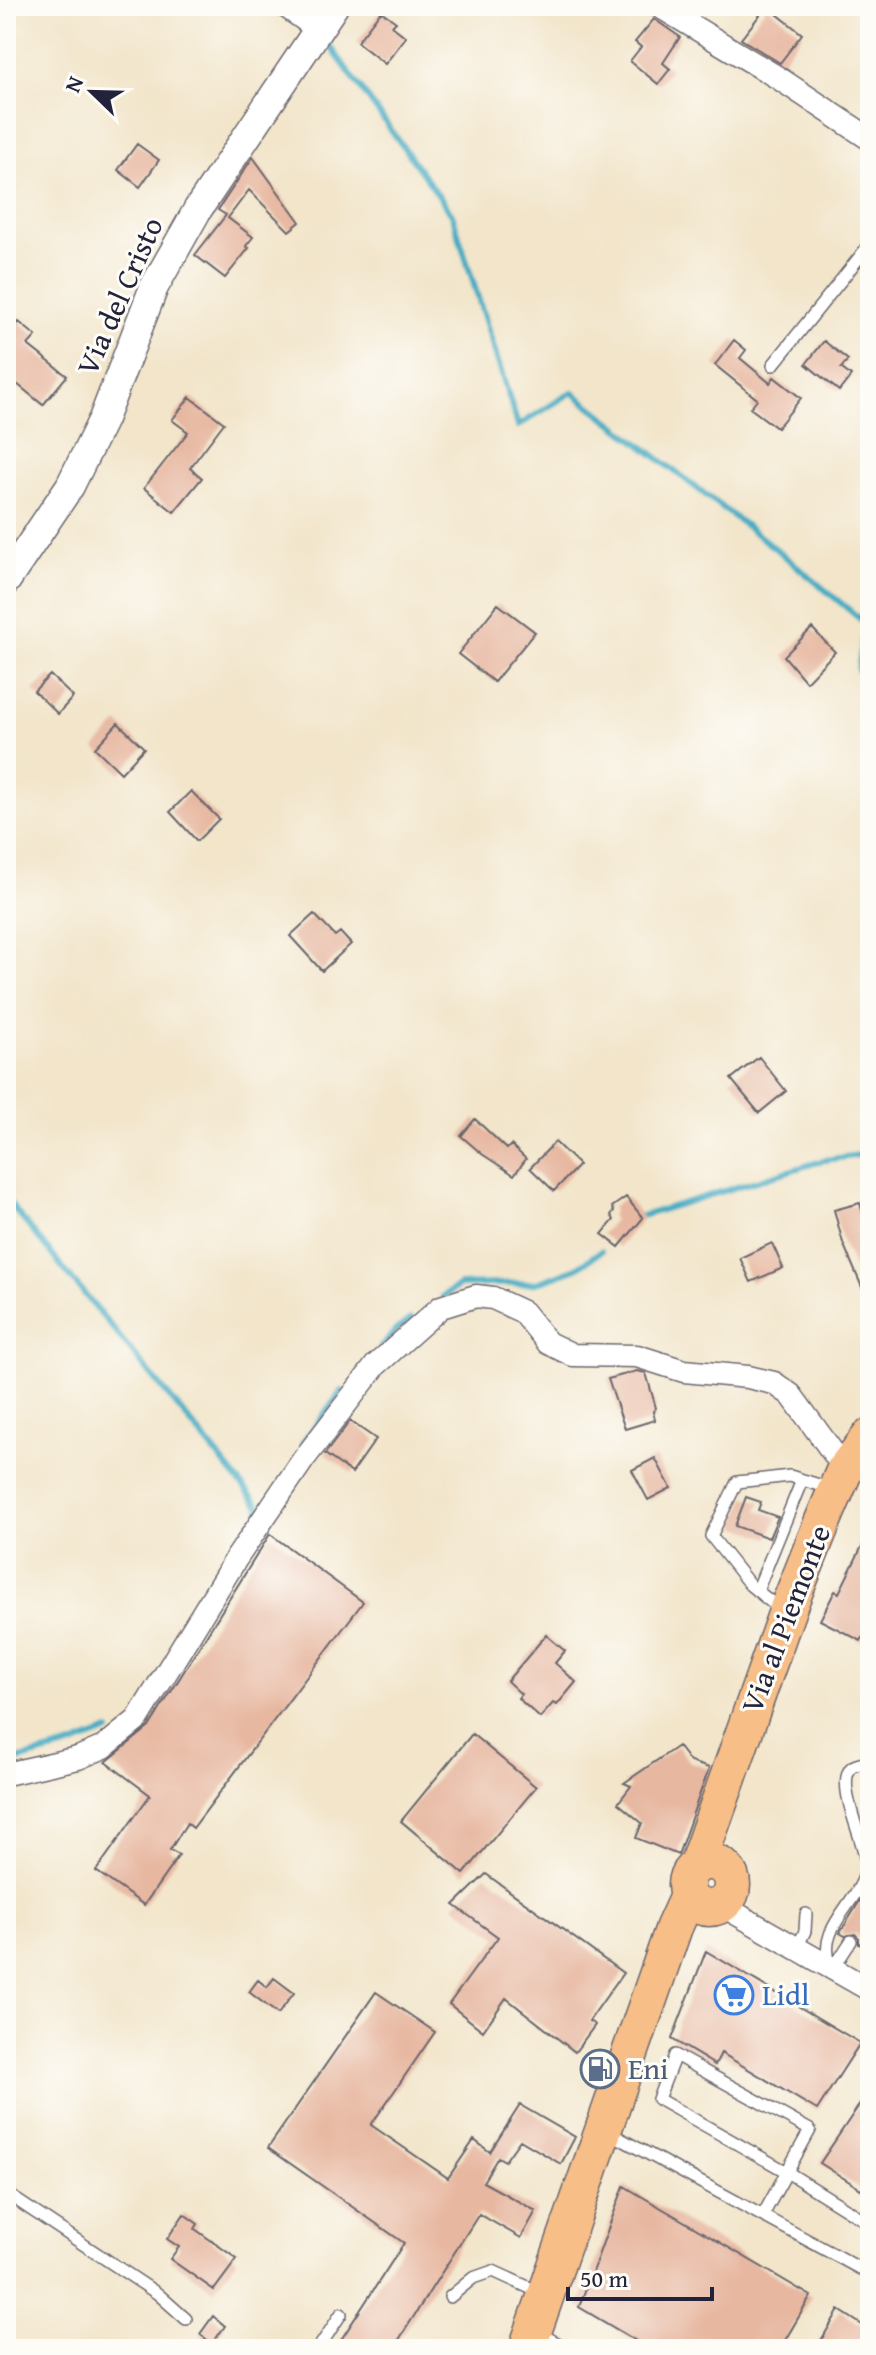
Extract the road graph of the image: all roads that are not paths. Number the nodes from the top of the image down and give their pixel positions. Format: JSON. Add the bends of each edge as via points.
{"nodes":[{"id":1,"x":285,"y":6,"type":"edge"},
{"id":2,"x":334,"y":6,"type":"edge"},
{"id":3,"x":659,"y":6,"type":"edge"},
{"id":4,"x":319,"y":30,"type":"junction"},
{"id":5,"x":870,"y":139,"type":"edge"},
{"id":6,"x":870,"y":244,"type":"edge"},
{"id":7,"x":773,"y":365,"type":"dead end"},
{"id":8,"x":6,"y":581,"type":"edge"},
{"id":9,"x":870,"y":1437,"type":"edge"},
{"id":10,"x":841,"y":1479,"type":"junction"},
{"id":11,"x":802,"y":1480,"type":"junction"},
{"id":12,"x":757,"y":1591,"type":"junction"},
{"id":13,"x":786,"y":1614,"type":"junction"},
{"id":14,"x":870,"y":1761,"type":"edge"},
{"id":15,"x":6,"y":1774,"type":"edge"},
{"id":16,"x":710,"y":1888,"type":"junction"},
{"id":17,"x":806,"y":1914,"type":"dead end"},
{"id":18,"x":851,"y":1941,"type":"dead end"},
{"id":19,"x":797,"y":1948,"type":"junction"},
{"id":20,"x":833,"y":1969,"type":"junction"},
{"id":21,"x":870,"y":1990,"type":"edge"},
{"id":22,"x":604,"y":2130,"type":"junction"},
{"id":23,"x":787,"y":2172,"type":"junction"},
{"id":24,"x":6,"y":2193,"type":"edge"},
{"id":25,"x":763,"y":2215,"type":"junction"},
{"id":26,"x":870,"y":2224,"type":"edge"},
{"id":27,"x":870,"y":2274,"type":"edge"},
{"id":28,"x":545,"y":2295,"type":"junction"},
{"id":29,"x":450,"y":2297,"type":"dead end"},
{"id":30,"x":341,"y":2314,"type":"dead end"},
{"id":31,"x":186,"y":2319,"type":"dead end"},
{"id":32,"x":539,"y":2345,"type":"edge"},
{"id":33,"x":318,"y":2349,"type":"edge"}],
"edges":[{"from":1,"to":4,"type":"street"},
{"from":2,"to":4,"type":"street","name":"Via del Cristo"},
{"from":3,"to":5,"type":"street"},
{"from":4,"to":8,"type":"street","name":"Via del Cristo","via":[[198,209],[154,287],[103,419],[70,486]]},
{"from":6,"to":7,"type":"lane"},
{"from":9,"to":10,"type":"main road","name":"Via al Piemonte"},
{"from":10,"to":11,"type":"lane"},
{"from":10,"to":13,"type":"main road","name":"Via al Piemonte"},
{"from":10,"to":15,"type":"street","via":[[791,1395],[774,1383],[684,1371],[637,1356],[573,1355],[548,1343],[523,1312],[493,1298],[476,1296],[441,1307],[376,1365],[303,1460],[137,1720],[104,1747],[78,1758]]},
{"from":11,"to":12,"type":"lane"},
{"from":11,"to":12,"type":"lane","via":[[790,1476],[737,1482],[711,1536]]},
{"from":12,"to":13,"type":"lane"},
{"from":13,"to":16,"type":"main road","name":"Via al Piemonte","via":[[718,1810]]},
{"from":14,"to":20,"type":"lane","via":[[848,1773],[846,1787],[867,1864],[828,1937]]},
{"from":16,"to":19,"type":"street"},
{"from":16,"to":22,"type":"main road","name":"Via al Piemonte","via":[[666,1952]]},
{"from":17,"to":19,"type":"lane"},
{"from":18,"to":20,"type":"lane"},
{"from":19,"to":20,"type":"street"},
{"from":20,"to":21,"type":"street"},
{"from":22,"to":25,"type":"lane"},
{"from":22,"to":28,"type":"main road","name":"Via al Piemonte"},
{"from":23,"to":23,"type":"lane","via":[[810,2130],[675,2055],[658,2099]]},
{"from":23,"to":25,"type":"lane"},
{"from":23,"to":26,"type":"lane"},
{"from":24,"to":31,"type":"lane","via":[[158,2294]]},
{"from":25,"to":27,"type":"lane"},
{"from":28,"to":29,"type":"lane","via":[[493,2271],[473,2278]]},
{"from":28,"to":32,"type":"main road","name":"Via al Piemonte"},
{"from":30,"to":33,"type":"lane"}]}
